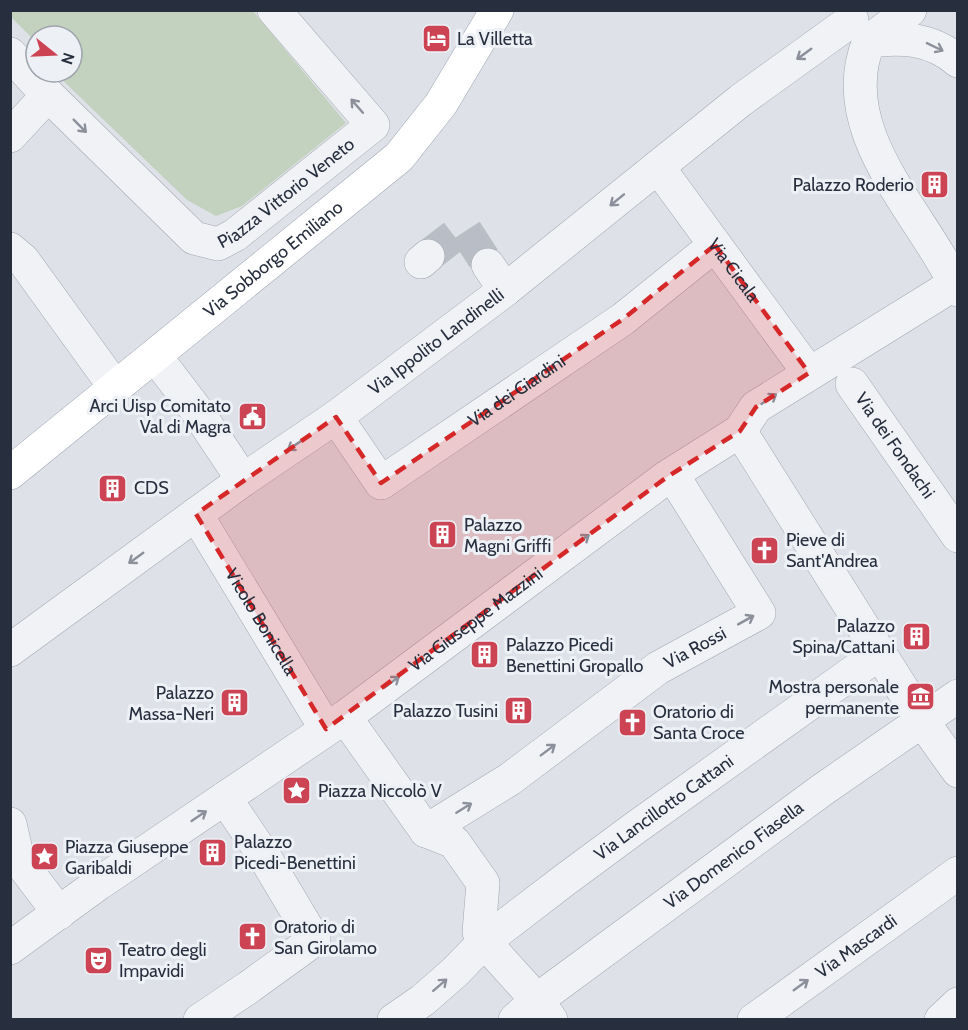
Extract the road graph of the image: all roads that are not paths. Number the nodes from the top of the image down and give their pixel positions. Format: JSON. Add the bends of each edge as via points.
{"nodes":[{"id":1,"x":274,"y":10,"type":"edge"},
{"id":2,"x":497,"y":10,"type":"edge"},
{"id":3,"x":910,"y":10,"type":"edge"},
{"id":4,"x":855,"y":24,"type":"edge"},
{"id":5,"x":10,"y":54,"type":"edge"},
{"id":6,"x":957,"y":61,"type":"edge"},
{"id":7,"x":48,"y":95,"type":"junction"},
{"id":8,"x":10,"y":136,"type":"edge"},
{"id":9,"x":658,"y":167,"type":"junction"},
{"id":10,"x":715,"y":245,"type":"junction"},
{"id":11,"x":10,"y":249,"type":"edge"},
{"id":12,"x":952,"y":286,"type":"edge"},
{"id":13,"x":165,"y":369,"type":"dead end"},
{"id":14,"x":833,"y":370,"type":"junction"},
{"id":15,"x":112,"y":383,"type":"dead end"},
{"id":16,"x":336,"y":417,"type":"junction"},
{"id":17,"x":740,"y":431,"type":"junction"},
{"id":18,"x":10,"y":473,"type":"edge"},
{"id":19,"x":672,"y":474,"type":"junction"},
{"id":20,"x":243,"y":480,"type":"junction"},
{"id":21,"x":196,"y":514,"type":"junction"},
{"id":22,"x":957,"y":536,"type":"edge"},
{"id":23,"x":10,"y":650,"type":"edge"},
{"id":24,"x":880,"y":653,"type":"junction"},
{"id":25,"x":957,"y":696,"type":"edge"},
{"id":26,"x":923,"y":722,"type":"junction"},
{"id":27,"x":335,"y":723,"type":"junction"},
{"id":28,"x":957,"y":771,"type":"edge"},
{"id":29,"x":225,"y":798,"type":"junction"},
{"id":30,"x":10,"y":824,"type":"edge"},
{"id":31,"x":425,"y":830,"type":"junction"},
{"id":32,"x":957,"y":873,"type":"edge"},
{"id":33,"x":59,"y":913,"type":"junction"},
{"id":34,"x":485,"y":941,"type":"junction"},
{"id":35,"x":10,"y":948,"type":"edge"},
{"id":36,"x":957,"y":1004,"type":"edge"},
{"id":37,"x":535,"y":1013,"type":"edge"},
{"id":38,"x":200,"y":1020,"type":"edge"},
{"id":39,"x":393,"y":1020,"type":"edge"},
{"id":40,"x":754,"y":1020,"type":"edge"},
{"id":41,"x":941,"y":1020,"type":"edge"}],
"edges":[{"from":7,"to":1,"type":"street","name":"Piazza Vittorio Veneto","one_way":true,"via":[[194,238],[218,244],[235,235],[373,125]]},
{"from":2,"to":18,"type":"main road","name":"Via Sobborgo Emiliano","via":[[441,104],[399,158]]},
{"from":3,"to":4,"type":"street","name":"Via Ippolito Landinelli"},
{"from":4,"to":6,"type":"street","one_way":true,"via":[[938,47]]},
{"from":4,"to":9,"type":"street","name":"Via Ippolito Landinelli","one_way":true,"via":[[741,99]]},
{"from":4,"to":12,"type":"street","via":[[865,117],[879,157]]},
{"from":5,"to":7,"type":"street","name":"Piazza Vittorio Veneto"},
{"from":7,"to":8,"type":"street"},
{"from":9,"to":10,"type":"street","name":"Via Cicala"},
{"from":9,"to":16,"type":"street","name":"Via Ippolito Landinelli","one_way":true,"via":[[496,277]]},
{"from":10,"to":14,"type":"street","name":"Via Cicala"},
{"from":10,"to":16,"type":"street","name":"Via dei Giardini","via":[[623,319],[381,483]]},
{"from":11,"to":15,"type":"street","via":[[23,260]]},
{"from":12,"to":14,"type":"street","name":"Via Giuseppe Mazzini"},
{"from":13,"to":20,"type":"street"},
{"from":17,"to":14,"type":"street","name":"Via Giuseppe Mazzini","one_way":true,"via":[[756,407]]},
{"from":14,"to":22,"type":"street","name":"Via dei Fondachi"},
{"from":16,"to":20,"type":"street","name":"Via Ippolito Landinelli","one_way":true},
{"from":17,"to":19,"type":"street","name":"Via Giuseppe Mazzini"},
{"from":17,"to":24,"type":"street"},
{"from":27,"to":19,"type":"street","name":"Via Giuseppe Mazzini","one_way":true},
{"from":31,"to":19,"type":"street","name":"Via Rossi","one_way":true,"via":[[501,785],[658,668],[759,613]]},
{"from":20,"to":21,"type":"street","name":"Via Ippolito Landinelli"},
{"from":21,"to":23,"type":"street","name":"Via Ippolito Landinelli","one_way":true},
{"from":21,"to":27,"type":"street","name":"Vicolo Bonicella"},
{"from":24,"to":26,"type":"street"},
{"from":24,"to":34,"type":"street","name":"Via Lancillotto Cattani","via":[[644,821]]},
{"from":25,"to":26,"type":"street","name":"Via Domenico Fiasella"},
{"from":26,"to":28,"type":"street"},
{"from":26,"to":37,"type":"street","name":"Via Domenico Fiasella","via":[[822,790]]},
{"from":27,"to":29,"type":"street","name":"Via Giuseppe Mazzini"},
{"from":27,"to":31,"type":"street"},
{"from":33,"to":29,"type":"street","name":"Via Giuseppe Mazzini","one_way":true},
{"from":29,"to":38,"type":"street","via":[[314,940]]},
{"from":30,"to":33,"type":"street","via":[[18,859]]},
{"from":31,"to":34,"type":"street","via":[[454,842],[483,883],[479,932]]},
{"from":40,"to":32,"type":"street","name":"Via Mascardi","one_way":true},
{"from":33,"to":35,"type":"street","name":"Via Giuseppe Mazzini"},
{"from":34,"to":37,"type":"street"},
{"from":39,"to":34,"type":"street","one_way":true,"via":[[423,1000]]},
{"from":36,"to":41,"type":"street"}]}
